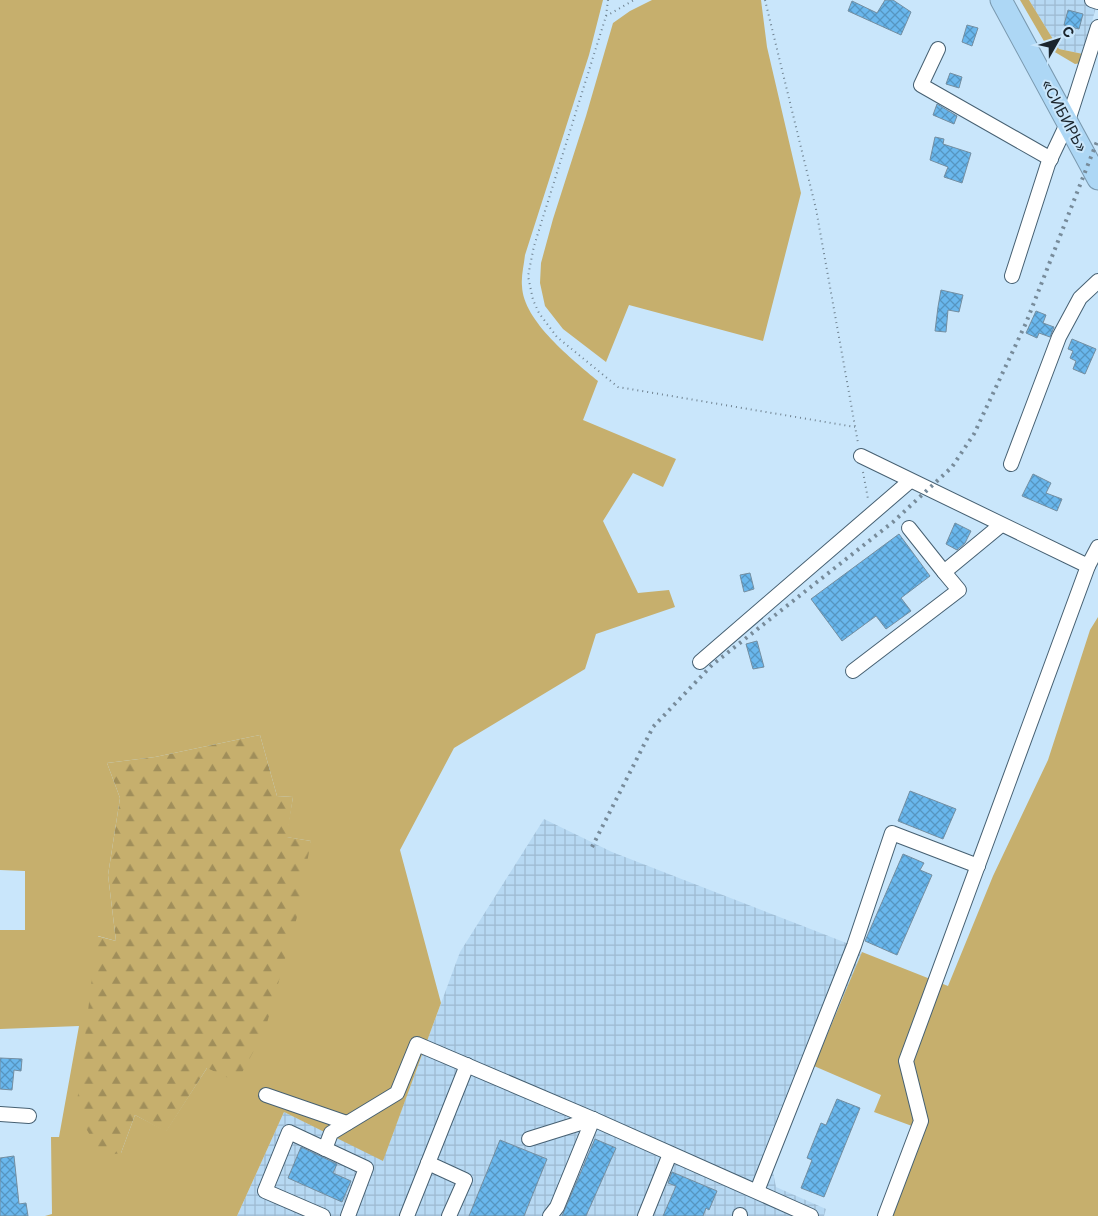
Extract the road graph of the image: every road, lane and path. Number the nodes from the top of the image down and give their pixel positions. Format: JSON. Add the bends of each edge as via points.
{"nodes":[{"id":1,"x":608,"y":0,"type":"edge"},
{"id":2,"x":634,"y":0,"type":"edge"},
{"id":3,"x":765,"y":0,"type":"edge"},
{"id":4,"x":1000,"y":0,"type":"edge"},
{"id":5,"x":1092,"y":0,"type":"edge"},
{"id":6,"x":1098,"y":2,"type":"edge"},
{"id":7,"x":606,"y":16,"type":"junction"},
{"id":8,"x":1098,"y":27,"type":"edge"},
{"id":9,"x":938,"y":49,"type":"dead end"},
{"id":10,"x":1067,"y":124,"type":"junction"},
{"id":11,"x":1050,"y":159,"type":"junction"},
{"id":12,"x":1098,"y":179,"type":"edge"},
{"id":13,"x":1012,"y":276,"type":"dead end"},
{"id":14,"x":1098,"y":281,"type":"edge"},
{"id":15,"x":855,"y":427,"type":"junction"},
{"id":16,"x":861,"y":456,"type":"junction"},
{"id":17,"x":1011,"y":464,"type":"dead end"},
{"id":18,"x":910,"y":481,"type":"junction"},
{"id":19,"x":871,"y":513,"type":"junction"},
{"id":20,"x":1001,"y":525,"type":"junction"},
{"id":21,"x":910,"y":528,"type":"dead end"},
{"id":22,"x":1098,"y":548,"type":"edge"},
{"id":23,"x":1088,"y":566,"type":"junction"},
{"id":24,"x":944,"y":572,"type":"junction"},
{"id":25,"x":700,"y":662,"type":"dead end"},
{"id":26,"x":853,"y":671,"type":"dead end"},
{"id":27,"x":978,"y":866,"type":"junction"},
{"id":28,"x":467,"y":1065,"type":"junction"},
{"id":29,"x":266,"y":1095,"type":"dead end"},
{"id":30,"x":0,"y":1114,"type":"edge"},
{"id":31,"x":29,"y":1116,"type":"dead end"},
{"id":32,"x":593,"y":1118,"type":"junction"},
{"id":33,"x":347,"y":1123,"type":"junction"},
{"id":34,"x":529,"y":1139,"type":"dead end"},
{"id":35,"x":326,"y":1149,"type":"junction"},
{"id":36,"x":670,"y":1154,"type":"junction"},
{"id":37,"x":428,"y":1163,"type":"junction"},
{"id":38,"x":757,"y":1191,"type":"junction"},
{"id":39,"x":323,"y":1216,"type":"edge"},
{"id":40,"x":348,"y":1216,"type":"edge"},
{"id":41,"x":409,"y":1216,"type":"edge"},
{"id":42,"x":449,"y":1216,"type":"edge"},
{"id":43,"x":550,"y":1216,"type":"edge"},
{"id":44,"x":645,"y":1216,"type":"edge"},
{"id":45,"x":811,"y":1216,"type":"edge"},
{"id":46,"x":885,"y":1216,"type":"edge"}],
"edges":[{"from":1,"to":7,"type":"path"},
{"from":2,"to":7,"type":"path"},
{"from":3,"to":15,"type":"path","via":[[816,209]]},
{"from":4,"to":10,"type":"highway","name":"«СИБИРЬ»"},
{"from":5,"to":6,"type":"street"},
{"from":7,"to":15,"type":"path","via":[[534,246],[528,276],[539,313],[557,337],[618,387]]},
{"from":8,"to":10,"type":"street"},
{"from":9,"to":11,"type":"street","via":[[922,85]]},
{"from":10,"to":11,"type":"street"},
{"from":10,"to":12,"type":"highway","name":"«СИБИРЬ»"},
{"from":11,"to":13,"type":"street"},
{"from":14,"to":17,"type":"street","via":[[1080,298],[1059,337]]},
{"from":15,"to":16,"type":"path"},
{"from":16,"to":18,"type":"street"},
{"from":16,"to":19,"type":"path"},
{"from":18,"to":19,"type":"street"},
{"from":18,"to":20,"type":"street"},
{"from":19,"to":25,"type":"street"},
{"from":20,"to":23,"type":"street"},
{"from":20,"to":24,"type":"street"},
{"from":21,"to":24,"type":"street"},
{"from":22,"to":23,"type":"street"},
{"from":23,"to":27,"type":"street"},
{"from":24,"to":26,"type":"street","via":[[959,590]]},
{"from":27,"to":38,"type":"street","via":[[892,833],[854,946]]},
{"from":27,"to":46,"type":"street","via":[[906,1061],[922,1121]]},
{"from":28,"to":32,"type":"street"},
{"from":28,"to":33,"type":"street","via":[[417,1044],[397,1092]]},
{"from":28,"to":37,"type":"street"},
{"from":29,"to":33,"type":"street"},
{"from":30,"to":31,"type":"street"},
{"from":32,"to":34,"type":"street"},
{"from":32,"to":36,"type":"street"},
{"from":32,"to":43,"type":"street"},
{"from":33,"to":35,"type":"street","via":[[331,1133]]},
{"from":35,"to":39,"type":"street","via":[[289,1132],[265,1191]]},
{"from":35,"to":40,"type":"street","via":[[366,1168]]},
{"from":36,"to":38,"type":"street"},
{"from":36,"to":44,"type":"street"},
{"from":37,"to":41,"type":"street"},
{"from":37,"to":42,"type":"street","via":[[465,1180]]},
{"from":38,"to":45,"type":"street"}]}
